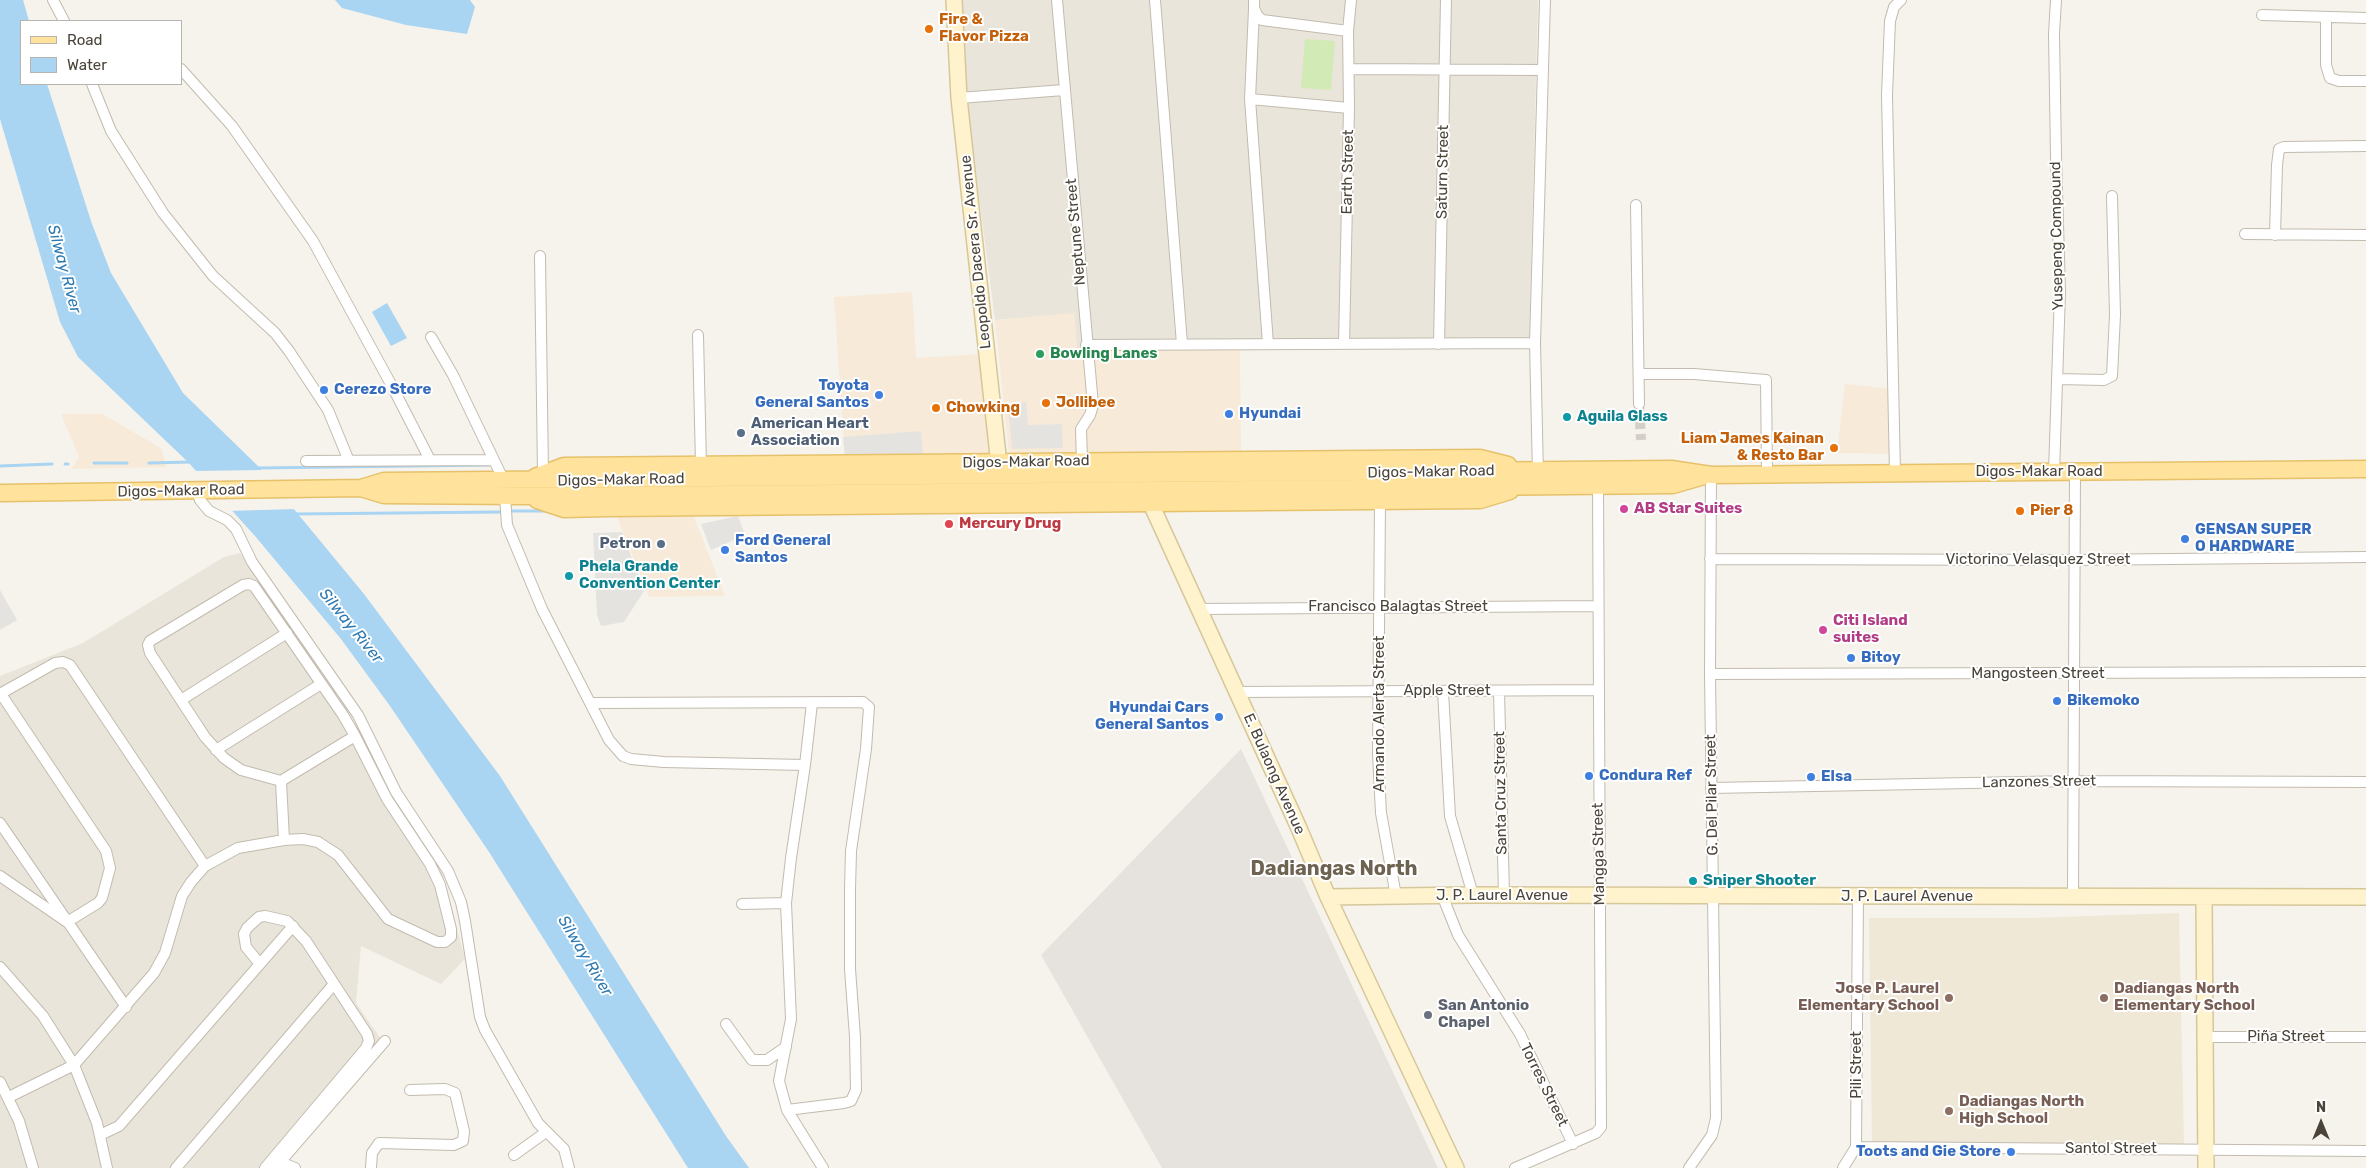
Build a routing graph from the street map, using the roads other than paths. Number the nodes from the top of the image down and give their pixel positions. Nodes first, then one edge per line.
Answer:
1 (53, 0) edge
2 (954, 0) edge
3 (1057, 0) edge
4 (1155, 0) edge
5 (1350, 0) edge
6 (1446, 0) edge
7 (1545, 0) edge
8 (1901, 0) edge
9 (2056, 0) edge
10 (1254, 4) edge
11 (2262, 15) dead end
12 (2326, 18) junction
13 (2366, 18) edge
14 (63, 20) edge
15 (1348, 31) junction
16 (1350, 69) junction
17 (182, 70) edge
18 (1445, 70) junction
19 (1543, 70) junction
20 (2366, 81) edge
21 (92, 85) edge
22 (1064, 90) junction
23 (959, 98) junction
24 (1250, 99) junction
25 (1349, 108) junction
26 (2366, 146) edge
27 (2112, 196) dead end
28 (1636, 205) dead end
29 (2245, 234) dead end
30 (2276, 234) junction
31 (2366, 235) edge
32 (540, 256) dead end
33 (698, 334) dead end
34 (431, 337) dead end
35 (1535, 343) junction
36 (1182, 344) junction
37 (1268, 344) junction
38 (1344, 344) junction
39 (1439, 344) junction
40 (1086, 345) junction
41 (1639, 374) junction
42 (2058, 379) junction
43 (1639, 404) tunnel mouth
44 (430, 460) junction
45 (494, 460) junction
46 (306, 461) dead end
47 (349, 461) junction
48 (1082, 461) junction
49 (1133, 461) junction
50 (999, 462) junction
51 (701, 465) junction
52 (2366, 469) edge
53 (2054, 472) junction
54 (2075, 472) junction
55 (1895, 473) junction
56 (543, 474) junction
57 (1767, 474) junction
58 (1711, 475) junction
59 (1533, 478) junction
60 (1598, 485) junction
61 (504, 488) junction
62 (524, 488) junction
63 (201, 491) junction
64 (0, 493) edge
65 (1380, 501) junction
66 (1150, 503) junction
67 (1004, 504) junction
68 (2366, 557) edge
69 (1710, 559) junction
70 (2074, 560) junction
71 (1597, 606) junction
72 (1380, 607) junction
73 (1199, 609) junction
74 (286, 633) junction
75 (2366, 672) edge
76 (1710, 674) junction
77 (2074, 674) junction
78 (321, 684) junction
79 (1443, 690) junction
80 (1598, 690) junction
81 (1379, 691) junction
82 (1499, 691) junction
83 (1237, 692) junction
84 (0, 694) edge
85 (181, 700) junction
86 (590, 703) junction
87 (812, 703) junction
88 (355, 736) junction
89 (216, 750) junction
90 (804, 765) junction
91 (281, 781) junction
92 (2074, 781) junction
93 (2366, 782) edge
94 (1711, 788) junction
95 (0, 823) edge
96 (284, 840) junction
97 (205, 866) junction
98 (0, 876) edge
99 (37, 878) junction
100 (20, 889) junction
101 (1442, 895) junction
102 (1473, 895) junction
103 (1504, 895) junction
104 (1396, 896) junction
105 (1600, 896) junction
106 (2073, 896) junction
107 (1328, 897) junction
108 (1713, 897) junction
109 (2366, 897) edge
110 (1858, 898) junction
111 (2204, 898) junction
112 (786, 903) junction
113 (742, 904) dead end
114 (68, 922) junction
115 (293, 926) junction
116 (260, 964) junction
117 (0, 967) edge
118 (334, 984) junction
119 (126, 1007) junction
120 (726, 1024) dead end
121 (2206, 1037) junction
122 (2366, 1037) edge
123 (385, 1041) dead end
124 (786, 1048) junction
125 (74, 1065) junction
126 (0, 1082) edge
127 (410, 1090) dead end
128 (9, 1097) junction
129 (787, 1110) junction
130 (546, 1132) junction
131 (100, 1135) junction
132 (1573, 1144) junction
133 (1856, 1147) junction
134 (2206, 1150) junction
135 (2366, 1151) edge
136 (514, 1155) dead end
137 (277, 1165) edge
138 (33, 1168) edge
139 (107, 1168) edge
140 (176, 1168) edge
141 (265, 1168) edge
142 (295, 1168) edge
143 (371, 1168) edge
144 (569, 1168) edge
145 (823, 1168) edge
146 (1456, 1168) edge
147 (1515, 1168) edge
148 (1689, 1168) edge
149 (1844, 1168) edge
150 (2206, 1168) edge

1 - 14 street
2 - 23 street, Leopoldo Dacera Sr. Avenue
3 - 22 street, Neptune Street
4 - 36 street
5 - 15 street, Earth Street
6 - 18 street, Saturn Street
7 - 19 street
8 - 55 street
9 - 42 street, Yusepeng Compound
10 - 15 street
10 - 24 street
11 - 12 street
12 - 13 street
12 - 20 street
15 - 16 street, Earth Street
16 - 18 street
16 - 25 street, Earth Street
17 - 44 street
18 - 19 street
18 - 39 street, Saturn Street
19 - 35 street
21 - 47 street
22 - 23 street
22 - 40 street, Neptune Street
23 - 50 street, Leopoldo Dacera Sr. Avenue
24 - 25 street
24 - 37 street
25 - 38 street, Earth Street
26 - 30 street
27 - 42 street
28 - 41 street
29 - 30 street
30 - 31 street
32 - 56 street
33 - 51 street
34 - 45 street
35 - 39 street
35 - 59 street
36 - 37 street
36 - 40 street
37 - 38 street
38 - 39 street
40 - 48 street, Neptune Street
41 - 43 street
41 - 57 street
42 - 53 street, Yusepeng Compound
44 - 45 street
44 - 47 street
45 - 61 street
46 - 47 street
48 - 49 main road, Digos-Makar Road
48 - 50 main road, Digos-Makar Road
49 - 59 main road, Digos-Makar Road
49 - 66 street, E. Bulaong Avenue
50 - 51 main road, Digos-Makar Road
50 - 67 street, Leopoldo Dacera Sr. Avenue
51 - 56 main road, Digos-Makar Road
52 - 54 main road, Digos-Makar Road
53 - 54 main road, Digos-Makar Road
53 - 55 main road, Digos-Makar Road
54 - 70 street
55 - 57 main road, Digos-Makar Road
56 - 62 main road, Digos-Makar Road
57 - 58 main road, Digos-Makar Road
58 - 59 main road, Digos-Makar Road
58 - 60 main road, Digos-Makar Road
58 - 69 street, G. Del Pilar Street
59 - 60 main road, Digos-Makar Road
59 - 62 main road, Digos-Makar Road
59 - 65 main road, Digos-Makar Road
60 - 71 street, Mangga Street
61 - 62 main road, Digos-Makar Road
61 - 63 main road, Digos-Makar Road
61 - 86 street
62 - 67 main road, Digos-Makar Road
63 - 64 main road, Digos-Makar Road
63 - 130 street
65 - 66 main road, Digos-Makar Road
65 - 72 street, Armando Alerta Street
66 - 67 main road, Digos-Makar Road
66 - 73 street, E. Bulaong Avenue
68 - 70 street, Victorino Velasquez Street
69 - 70 street, Victorino Velasquez Street
69 - 76 street, G. Del Pilar Street
70 - 77 street
71 - 72 street, Francisco Balagtas Street
71 - 80 street, Mangga Street
72 - 73 street, Francisco Balagtas Street
72 - 81 street, Armando Alerta Street
73 - 83 street, E. Bulaong Avenue
74 - 78 street
74 - 85 street
74 - 85 street
75 - 77 street, Mangosteen Street
76 - 77 street, Mangosteen Street
76 - 94 street, G. Del Pilar Street
77 - 92 street
78 - 88 street
78 - 89 street
79 - 81 street, Apple Street
79 - 82 street, Apple Street
79 - 102 street
80 - 82 street, Apple Street
80 - 105 street, Mangga Street
81 - 83 street, Apple Street
81 - 104 street, Armando Alerta Street
82 - 103 street, Santa Cruz Street
83 - 107 street, E. Bulaong Avenue
84 - 97 street
84 - 114 street
85 - 89 street
86 - 87 street
86 - 90 street
87 - 90 street
87 - 129 street
88 - 91 street
88 - 96 street
89 - 91 street
90 - 112 street
91 - 96 street
92 - 93 street, Lanzones Street
92 - 94 street, Lanzones Street
92 - 106 street
94 - 108 street, G. Del Pilar Street
95 - 99 street
96 - 97 street
97 - 119 street
98 - 100 street
99 - 100 street
99 - 114 street
100 - 114 street
101 - 102 street, J. P. Laurel Avenue
101 - 104 street, J. P. Laurel Avenue
101 - 132 street, Torres Street
102 - 103 street, J. P. Laurel Avenue
103 - 105 street, J. P. Laurel Avenue
104 - 107 street, J. P. Laurel Avenue
105 - 108 street, J. P. Laurel Avenue
105 - 132 street, Mangga Street
106 - 110 street, J. P. Laurel Avenue
106 - 111 street, J. P. Laurel Avenue
107 - 146 street, E. Bulaong Avenue
108 - 110 street, J. P. Laurel Avenue
108 - 148 street, G. Del Pilar Street
109 - 111 street, J. P. Laurel Avenue
110 - 133 street, Pili Street
111 - 121 street
112 - 113 street
112 - 124 street
114 - 119 street
115 - 116 street
115 - 116 street
115 - 118 street
116 - 131 street
117 - 125 street
118 - 140 street
118 - 141 street
119 - 125 street
120 - 124 street
121 - 122 street, Piña Street
121 - 134 street
123 - 137 street
124 - 129 street
125 - 128 street
125 - 131 street
126 - 128 street
127 - 143 street
128 - 138 street
129 - 145 street
130 - 136 street
130 - 144 street
131 - 139 street
132 - 147 street, Mangga Street
133 - 134 street, Santol Street
133 - 149 street, Pili Street
134 - 135 street, Santol Street
134 - 150 street
137 - 142 street

